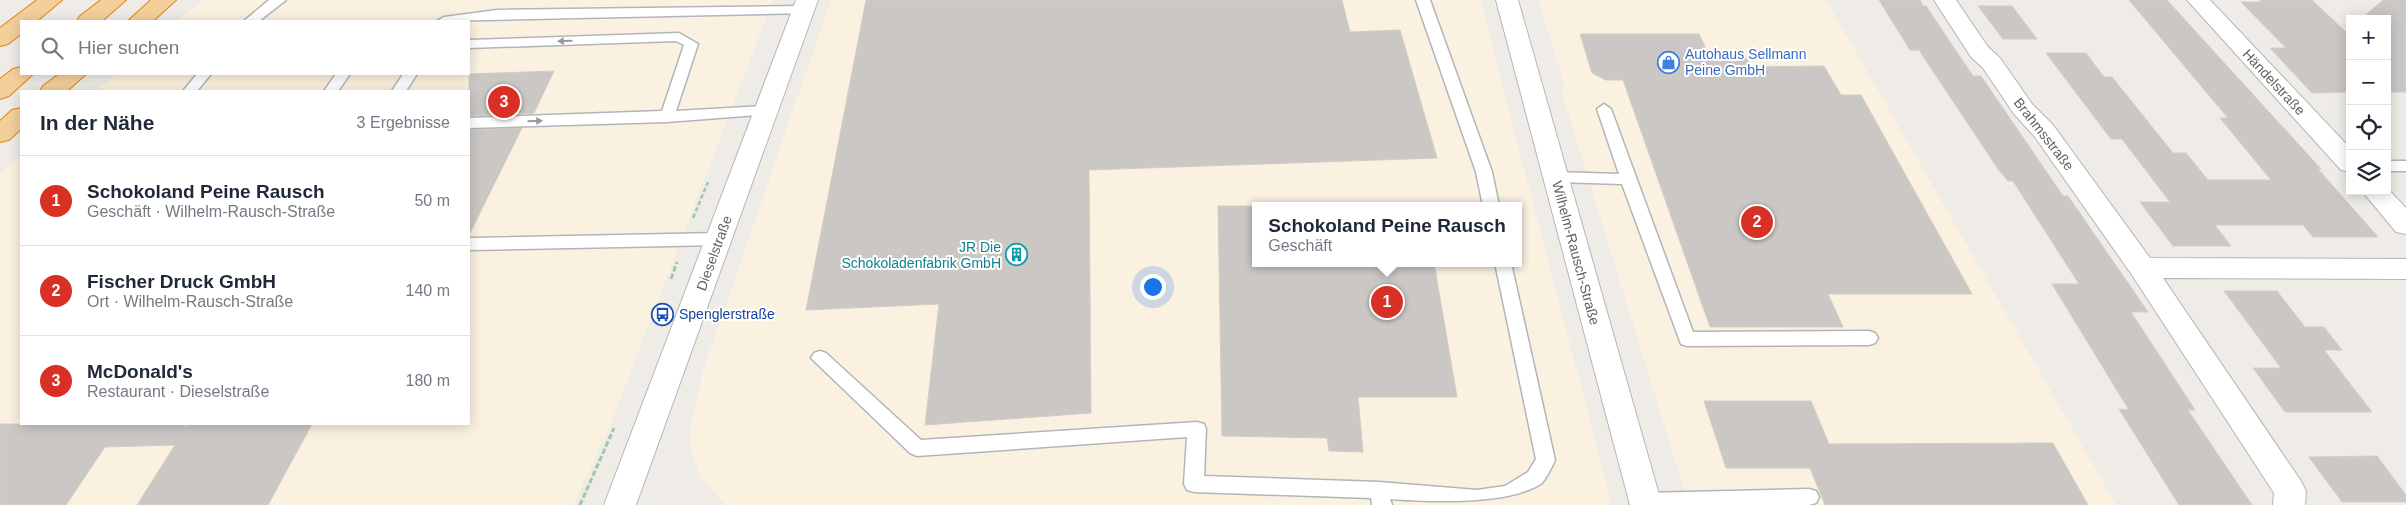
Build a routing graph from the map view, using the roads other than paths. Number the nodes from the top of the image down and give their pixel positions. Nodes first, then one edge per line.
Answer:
1 (51, 0) edge
2 (115, 0) edge
3 (165, 0) edge
4 (279, 0) edge
5 (530, 0) edge
6 (1423, 0) edge
7 (1507, 0) edge
8 (1945, 0) edge
9 (2198, 0) edge
10 (737, 5) edge
11 (805, 5) edge
12 (523, 13) junction
13 (25, 20) edge
14 (89, 20) edge
15 (140, 20) edge
16 (252, 20) edge
17 (452, 20) edge
18 (20, 24) edge
19 (0, 39) edge
20 (470, 44) edge
21 (20, 75) edge
22 (73, 75) edge
23 (203, 75) edge
24 (342, 75) edge
25 (409, 75) edge
26 (0, 90) edge
27 (53, 90) edge
28 (191, 90) edge
29 (332, 90) edge
30 (400, 90) edge
31 (1604, 109) dead end
32 (766, 111) junction
33 (667, 116) junction
34 (20, 117) edge
35 (470, 123) edge
36 (0, 134) edge
37 (2346, 160) edge
38 (2391, 166) edge
39 (2406, 166) edge
40 (1556, 178) junction
41 (1628, 178) junction
42 (2379, 195) edge
43 (1490, 202) edge
44 (2406, 225) edge
45 (719, 239) junction
46 (470, 244) edge
47 (1504, 267) edge
48 (2142, 268) junction
49 (2406, 269) edge
50 (1869, 338) dead end
51 (820, 358) dead end
52 (1809, 497) dead end
53 (1380, 498) edge
54 (1646, 503) edge
55 (620, 505) edge
56 (2289, 505) edge

1 - 13 highway
2 - 14 highway
3 - 15 highway
4 - 16 lane
5 - 12 lane
6 - 43 lane
7 - 40 street, Wilhelm-Rausch-Straße
8 - 48 street, Brahmsstraße
9 - 37 street, Händelstraße
10 - 11 lane
10 - 12 lane
11 - 32 street, Dieselstraße
12 - 17 lane
18 - 19 highway
33 -> 20 lane
21 - 26 highway
22 - 27 highway
23 - 28 lane
24 - 29 lane
25 - 30 lane
31 - 41 lane
32 - 33 lane
32 - 45 street, Dieselstraße
35 -> 33 lane
34 - 36 highway
38 - 39 lane
40 - 41 lane
40 - 54 street, Wilhelm-Rausch-Straße
41 - 50 lane
42 - 44 street
45 - 46 lane
45 - 55 street, Dieselstraße
47 - 53 lane
48 - 49 street
48 - 56 street, Brahmsstraße
51 - 53 lane
52 - 54 lane

